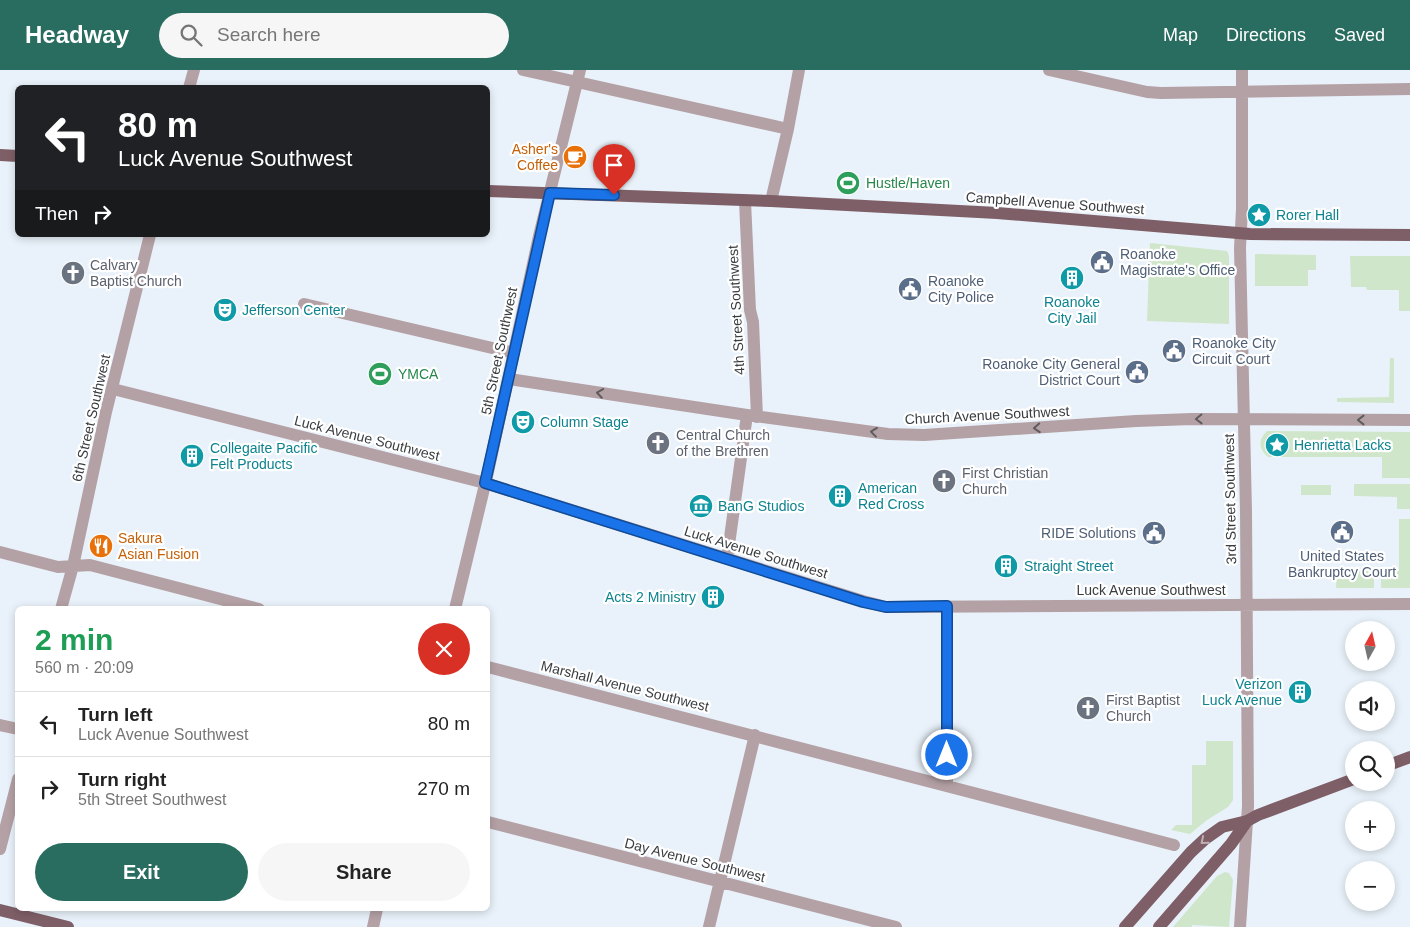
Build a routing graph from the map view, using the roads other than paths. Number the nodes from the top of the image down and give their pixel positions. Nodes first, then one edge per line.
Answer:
1 (194, 70) edge
2 (523, 70) edge
3 (800, 70) edge
4 (1049, 70) edge
5 (1242, 70) edge
6 (578, 76) edge
7 (190, 85) edge
8 (1410, 89) edge
9 (1242, 92) junction
10 (788, 128) junction
11 (0, 155) edge
12 (15, 156) edge
13 (490, 191) edge
14 (550, 193) junction
15 (746, 200) junction
16 (771, 201) junction
17 (1241, 233) junction
18 (1410, 235) edge
19 (150, 237) edge
20 (304, 304) dead end
21 (514, 353) junction
22 (509, 379) junction
23 (112, 389) junction
24 (752, 416) junction
25 (1244, 419) junction
26 (1410, 420) edge
27 (485, 483) junction
28 (0, 552) edge
29 (727, 559) junction
30 (73, 566) junction
31 (1246, 604) junction
32 (1410, 604) edge
33 (62, 606) edge
34 (247, 606) edge
35 (456, 606) edge
36 (947, 606) junction
37 (490, 668) edge
38 (0, 725) edge
39 (15, 728) edge
40 (755, 735) junction
41 (1410, 757) edge
42 (1395, 763) edge
43 (1345, 781) edge
44 (947, 786) junction
45 (15, 792) edge
46 (1247, 821) junction
47 (490, 823) edge
48 (1174, 845) dead end
49 (0, 849) edge
50 (721, 882) junction
51 (0, 910) edge
52 (377, 911) edge
53 (68, 927) edge
54 (373, 927) edge
55 (709, 927) edge
56 (896, 927) edge
57 (1125, 927) edge
58 (1159, 927) edge
59 (1240, 927) edge

1 - 7 street
2 - 6 street
3 - 10 street
4 - 9 street
5 - 9 street, 3rd Street Southwest
6 - 10 street
6 - 14 street, 5th Street Southwest
8 - 9 street
9 - 17 street, 3rd Street Southwest
10 - 16 street
11 - 12 main road
13 - 14 main road, Campbell Avenue Southwest
14 - 15 main road, Campbell Avenue Southwest
14 - 21 street, 5th Street Southwest
15 - 16 main road, Campbell Avenue Southwest
15 - 24 street, 4th Street Southwest
16 - 17 main road, Campbell Avenue Southwest
17 - 18 main road, Campbell Avenue Southwest
17 - 25 street, 3rd Street Southwest
19 - 23 street, 6th Street Southwest
20 - 21 street
21 - 22 street, 5th Street Southwest
24 -> 22 street, Church Avenue Southwest
22 - 27 street, 5th Street Southwest
23 - 27 street, Luck Avenue Southwest
23 - 30 street, 6th Street Southwest
25 -> 24 street, Church Avenue Southwest
24 - 29 street, 4th Street Southwest
26 -> 25 street, Church Avenue Southwest
25 - 31 street, 3rd Street Southwest
27 - 29 street, Luck Avenue Southwest
27 - 35 street, 5th Street Southwest
28 - 30 street
29 - 36 street, Luck Avenue Southwest
30 - 33 street, 6th Street Southwest
30 - 34 street
31 - 32 street, Luck Avenue Southwest
31 - 36 street, Luck Avenue Southwest
31 - 46 street, 3rd Street Southwest
36 - 44 street
37 - 40 street, Marshall Avenue Southwest
38 - 39 street
40 - 44 street, Marshall Avenue Southwest
40 - 50 street
41 - 42 main road
43 - 46 main road
44 - 48 street, Marshall Avenue Southwest
45 - 49 street
46 -> 57 main road
46 - 58 main road
46 - 59 street, 3rd Street Southwest
47 - 50 street, Day Avenue Southwest
50 - 55 street
50 - 56 street, Day Avenue Southwest
51 - 53 main road
52 - 54 street

